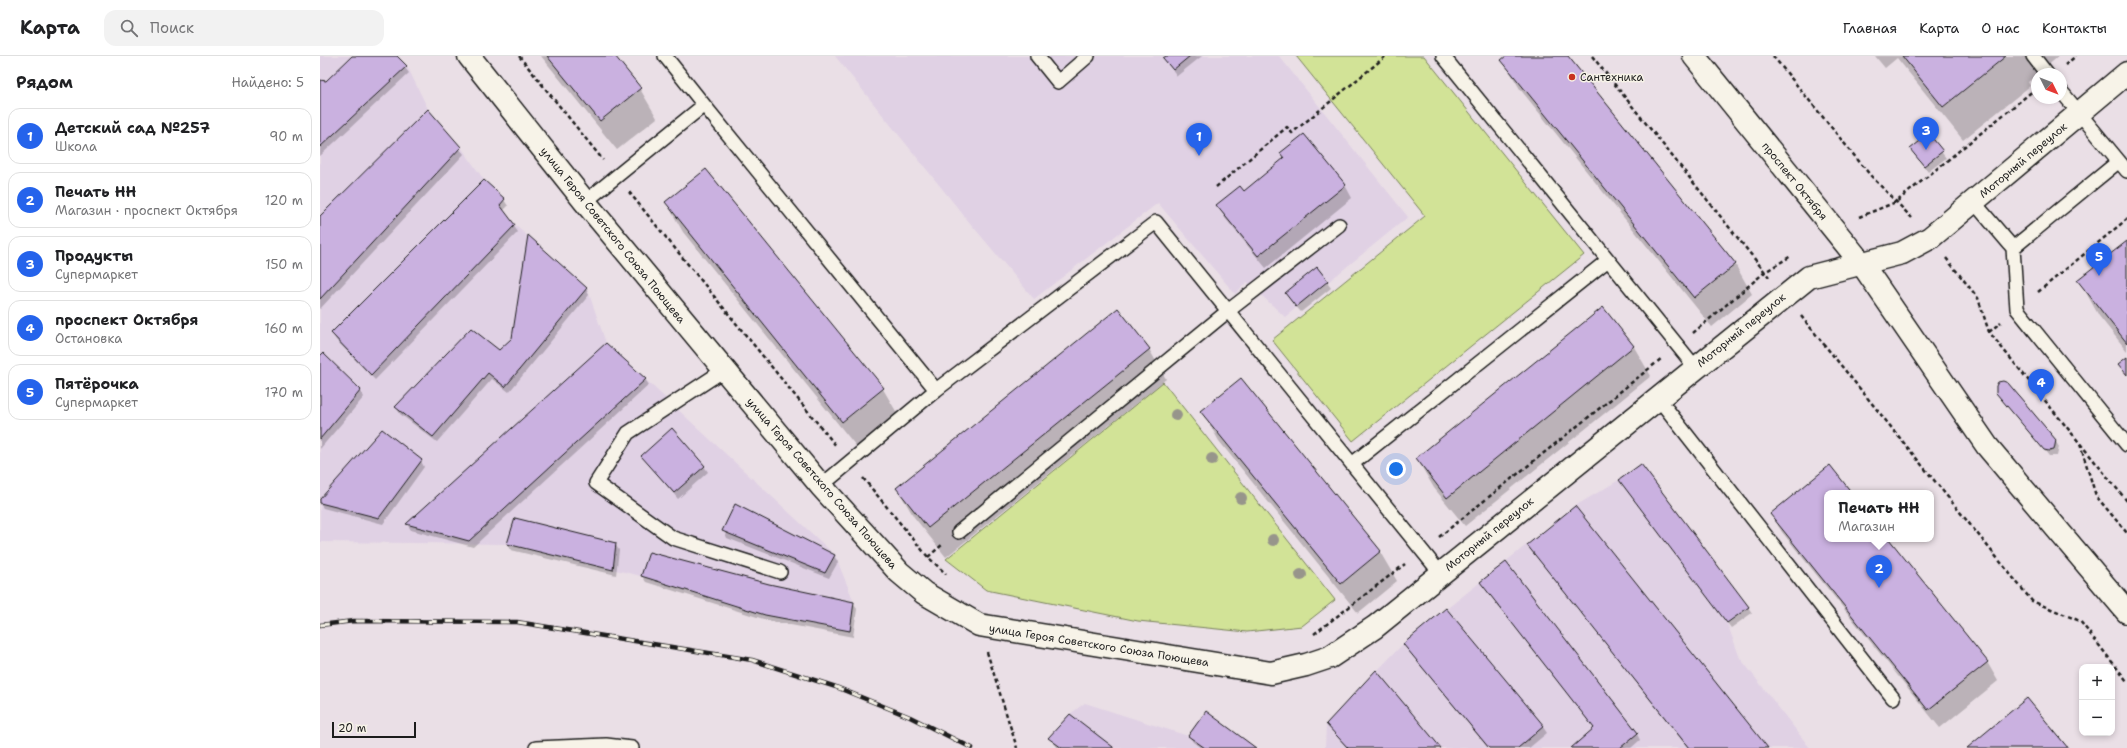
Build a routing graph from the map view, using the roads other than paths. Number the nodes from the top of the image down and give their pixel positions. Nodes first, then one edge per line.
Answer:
1 (469, 56) edge
2 (665, 56) edge
3 (1037, 56) edge
4 (1088, 56) edge
5 (1443, 56) edge
6 (1694, 56) edge
7 (2035, 57) edge
8 (2043, 68) edge
9 (2127, 73) edge
10 (2067, 99) edge
11 (704, 104) junction
12 (2079, 114) junction
13 (2119, 161) junction
14 (2127, 172) edge
15 (1973, 201) junction
16 (585, 202) junction
17 (1339, 224) dead end
18 (2013, 248) junction
19 (1608, 260) junction
20 (1862, 264) junction
21 (1228, 311) junction
22 (1695, 367) junction
23 (724, 370) junction
24 (936, 390) junction
25 (1658, 398) junction
26 (2127, 445) edge
27 (1352, 464) junction
28 (821, 486) junction
29 (959, 532) dead end
30 (780, 572) dead end
31 (1441, 574) junction
32 (2127, 612) edge
33 (1375, 627) joint
34 (1893, 698) dead end
35 (536, 748) edge
36 (632, 748) edge

1 - 16 street, улица Героя Советского Союза Поющева
2 - 11 lane
3 - 4 lane
5 - 19 lane
6 - 20 street, проспект Октября
7 - 8 lane
9 - 12 street, Моторный переулок
10 - 12 lane
11 - 16 lane
11 - 24 lane
12 - 13 lane
12 - 15 street, Моторный переулок
13 - 14 lane
13 - 18 lane
15 - 18 lane
15 - 20 street, Моторный переулок
16 - 23 street, улица Героя Советского Союза Поющева
17 - 21 lane
18 - 26 lane
19 - 22 lane
19 - 27 lane
20 - 22 street, Моторный переулок
20 - 32 street, проспект Октября
21 - 24 lane
21 - 27 lane
21 - 29 lane
22 - 25 street, Моторный переулок
23 - 28 street, улица Героя Советского Союза Поющева
23 - 30 lane
24 - 28 lane
25 - 31 street, Моторный переулок
25 - 34 lane
27 - 31 lane
28 - 33 street, улица Героя Советского Союза Поющева
31 - 33 street, Моторный переулок
35 - 36 lane

